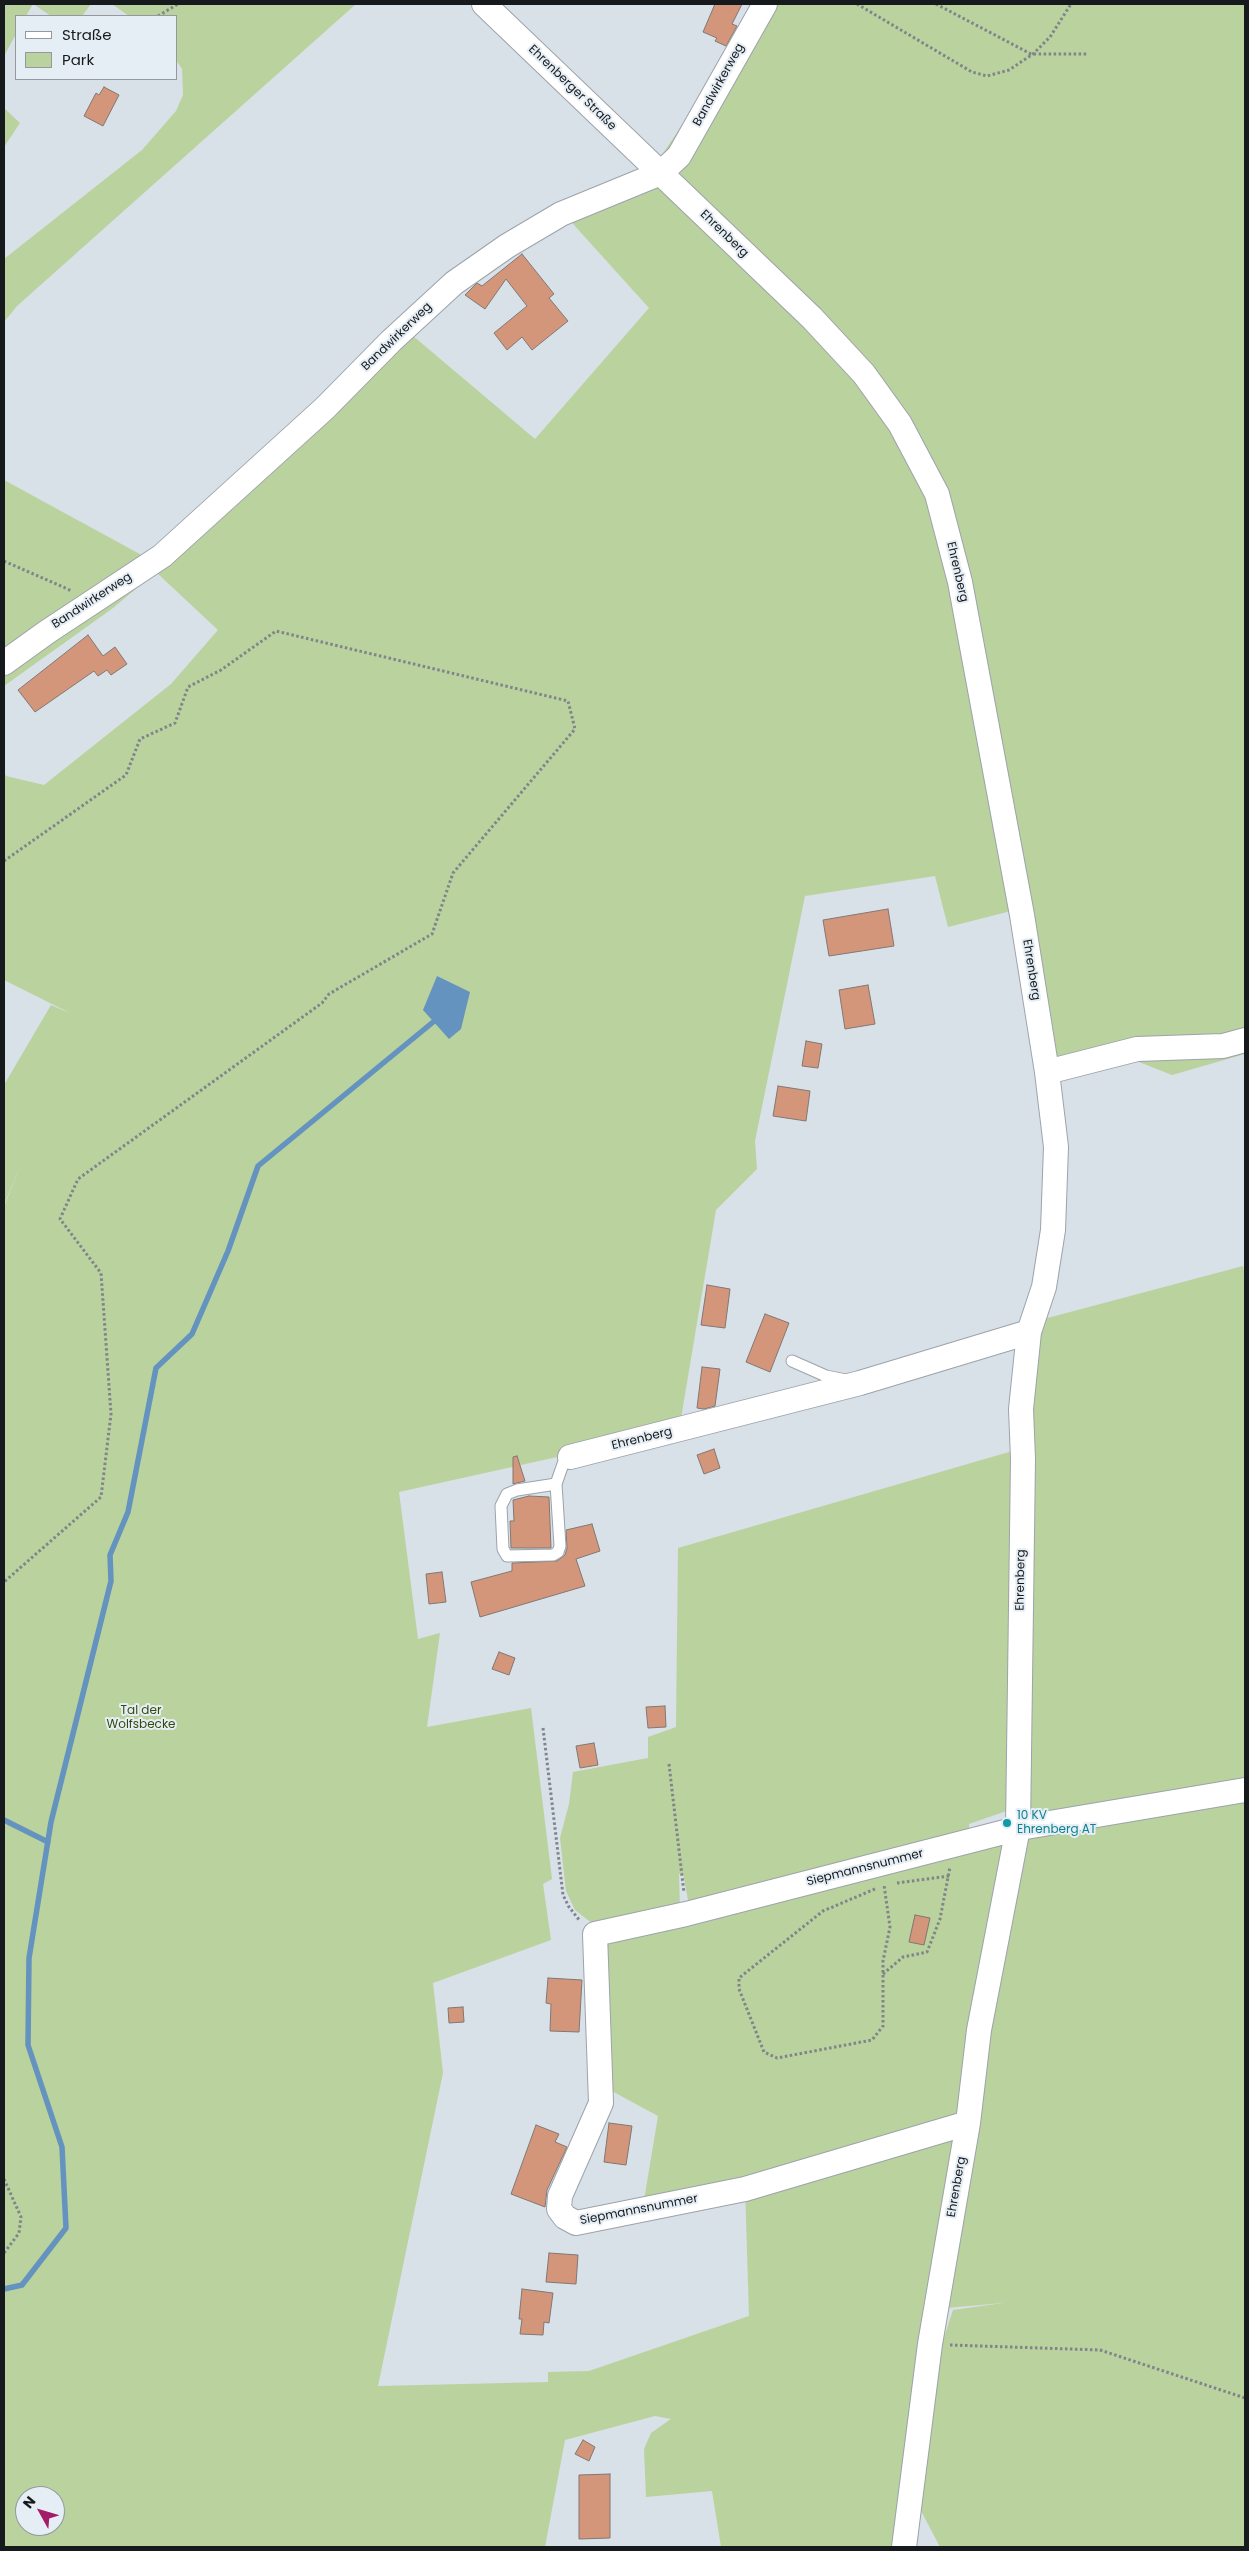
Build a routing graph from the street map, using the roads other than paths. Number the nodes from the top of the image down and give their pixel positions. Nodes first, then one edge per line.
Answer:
1 (484, 4) edge
2 (765, 4) edge
3 (661, 173) junction
4 (4, 663) edge
5 (1245, 1040) edge
6 (1047, 1072) junction
7 (1029, 1332) junction
8 (792, 1361) dead end
9 (860, 1383) junction
10 (570, 1458) joint
11 (556, 1484) junction
12 (1245, 1790) edge
13 (1018, 1828) junction
14 (968, 2123) junction
15 (904, 2547) edge

1 - 3 street, Ehrenberger Straße
2 - 3 street, Bandwirkerweg
3 - 4 street, Bandwirkerweg
3 - 6 street, Ehrenberg
5 - 6 street
6 - 7 street, Ehrenberg
7 - 9 street, Ehrenberg
7 - 13 street, Ehrenberg
8 - 9 lane, Ehrenberg
9 - 10 street, Ehrenberg
10 - 11 lane, Ehrenberg
11 - 11 lane, Ehrenberg
12 - 13 street
13 - 14 street, Ehrenberg
13 - 14 street, Siepmannsnummer
14 - 15 street, Ehrenberg

